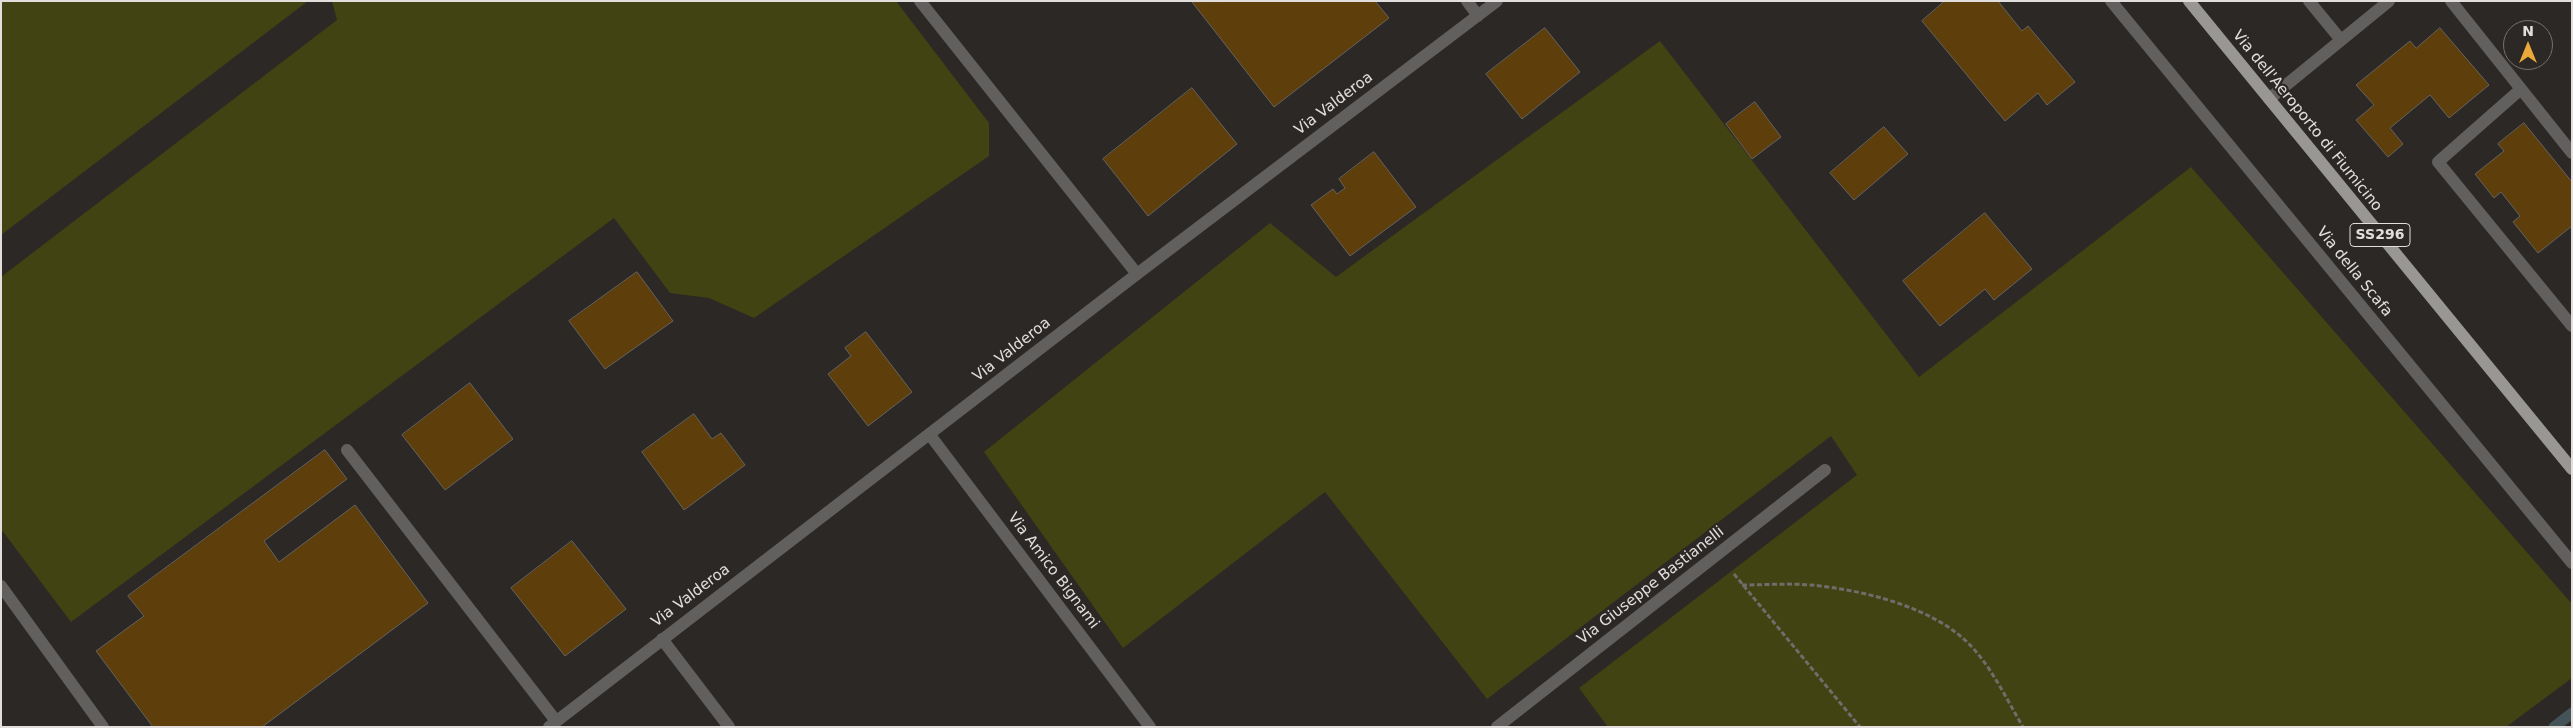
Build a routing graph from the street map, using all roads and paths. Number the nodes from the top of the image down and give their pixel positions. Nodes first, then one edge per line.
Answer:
1 (920, 1) edge
2 (1467, 1) edge
3 (1497, 1) edge
4 (2111, 1) edge
5 (2189, 1) edge
6 (2309, 1) edge
7 (2389, 1) edge
8 (2451, 1) edge
9 (1478, 16) junction
10 (2341, 40) junction
11 (2521, 89) junction
12 (2269, 99) junction
13 (2572, 153) edge
14 (1137, 274) junction
15 (2572, 326) edge
16 (930, 435) junction
17 (347, 450) dead end
18 (2572, 469) edge
19 (1825, 470) dead end
20 (1717, 554) junction
21 (2572, 563) edge
22 (1742, 585) junction
23 (1, 586) edge
24 (662, 639) junction
25 (552, 724) edge
26 (1859, 726) edge
27 (103, 727) edge
28 (729, 727) edge
29 (1150, 727) edge
30 (1497, 727) edge
31 (2023, 727) edge

1 - 14 street
2 - 9 street
3 - 9 street, Via Valderoa
4 - 21 street, Via della Scafa
5 - 12 main road, Via dell'Aeroporto di Fiumicino / SS296
6 - 10 street
7 - 10 street
8 - 11 street
9 - 14 street, Via Valderoa
10 - 12 street
11 - 13 street
11 - 15 street
12 - 18 main road, Via dell'Aeroporto di Fiumicino / SS296
14 - 16 street, Via Valderoa
16 - 24 street, Via Valderoa
16 - 29 street, Via Amico Bignami
17 - 25 street
19 - 20 street, Via Giuseppe Bastianelli
20 - 22 path
20 - 30 street, Via Giuseppe Bastianelli
22 - 26 path
22 - 31 path
23 - 27 street
24 - 25 street, Via Valderoa
24 - 28 street

